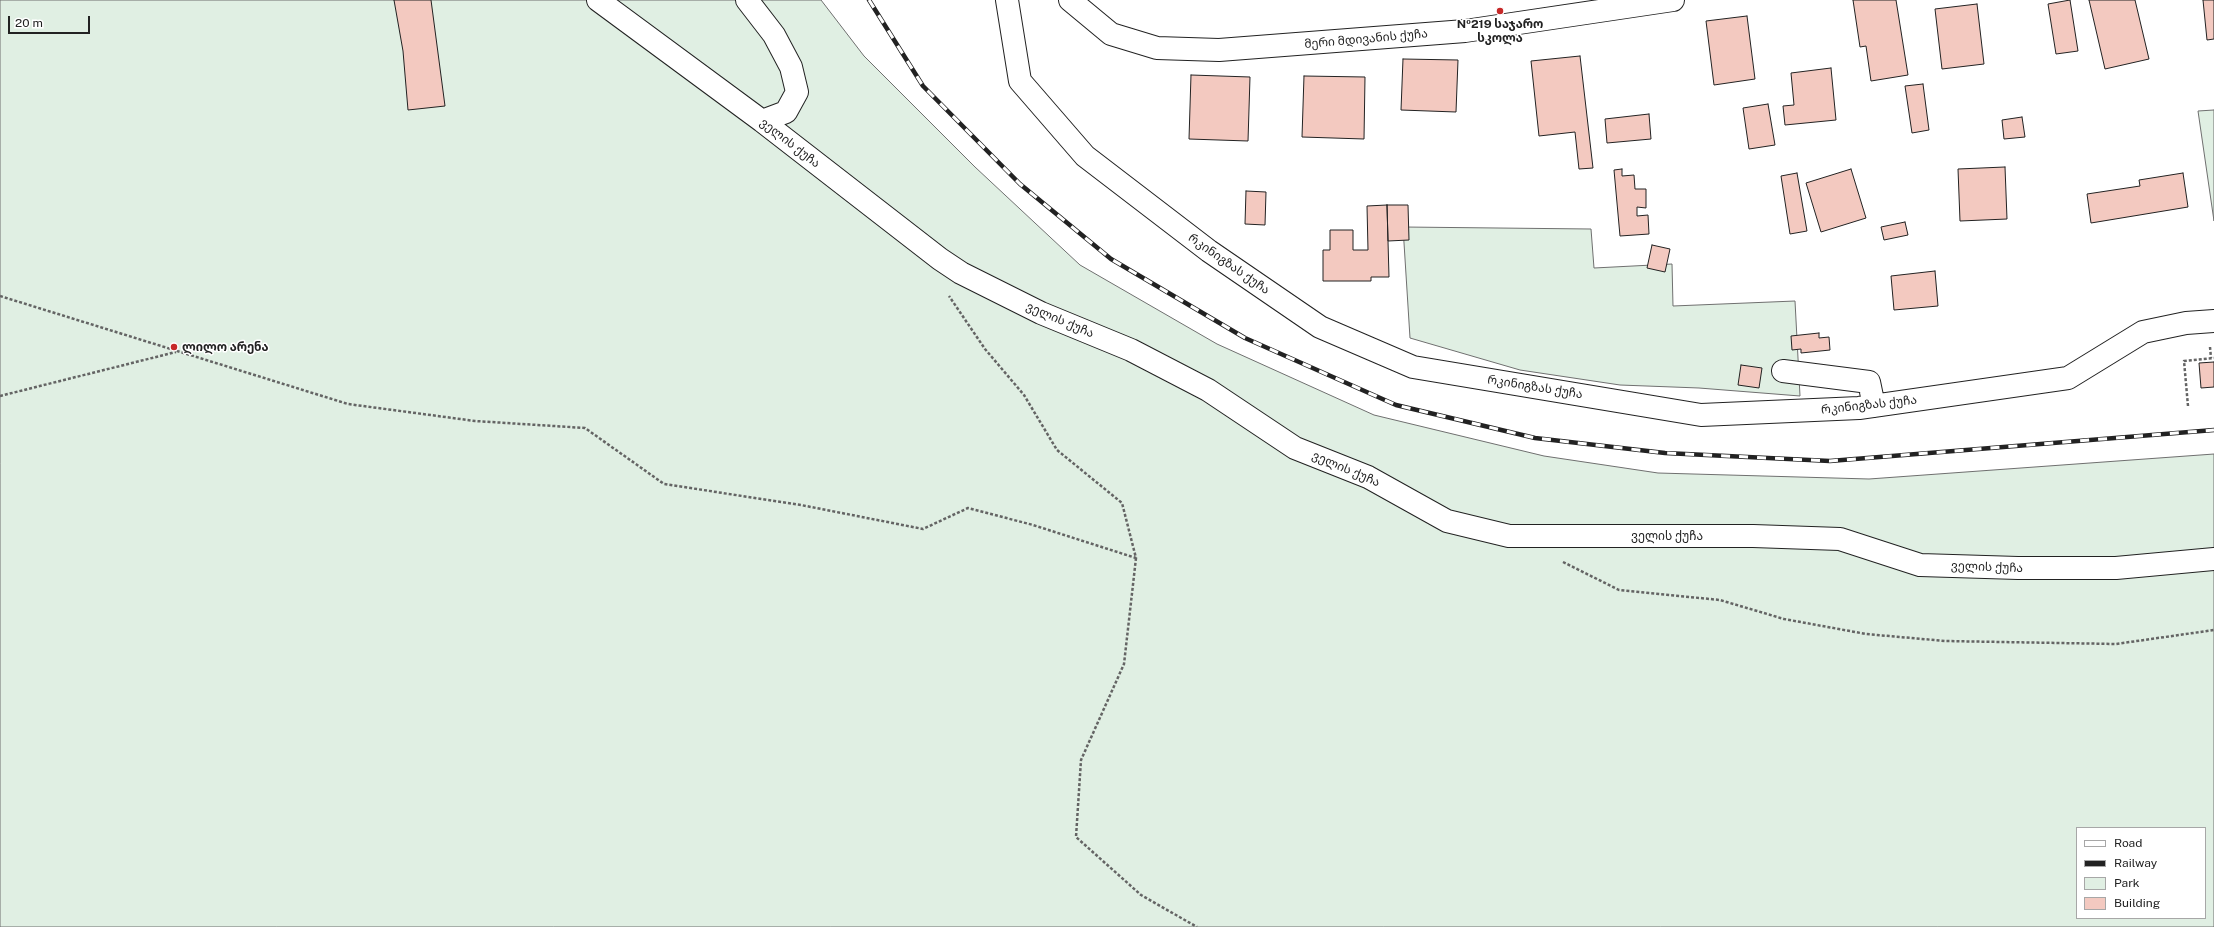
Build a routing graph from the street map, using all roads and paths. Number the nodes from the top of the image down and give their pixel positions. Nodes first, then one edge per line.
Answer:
1 (598, 0) edge
2 (747, 0) edge
3 (1007, 0) edge
4 (1070, 0) edge
5 (1673, 0) edge
6 (762, 121) junction
7 (940, 259) junction
8 (0, 296) edge
9 (2214, 321) edge
10 (177, 351) junction
11 (2214, 358) edge
12 (1783, 371) dead end
13 (0, 396) edge
14 (1874, 406) junction
15 (2188, 406) dead end
16 (1136, 558) junction
17 (1557, 559) dead end
18 (2214, 559) edge
19 (2214, 630) edge
20 (1197, 927) edge

1 - 6 street, ველის ქუჩა
2 - 6 street
3 - 14 street, რკინიგზას ქუჩა
4 - 5 street, მერი მდივანის ქუჩა
6 - 7 street, ველის ქუჩა
7 - 16 path
7 - 18 street, ველის ქუჩა
8 - 10 path
9 - 14 street, რკინიგზას ქუჩა
10 - 13 path
10 - 16 path
11 - 15 path
12 - 14 street
16 - 20 path
17 - 19 path

